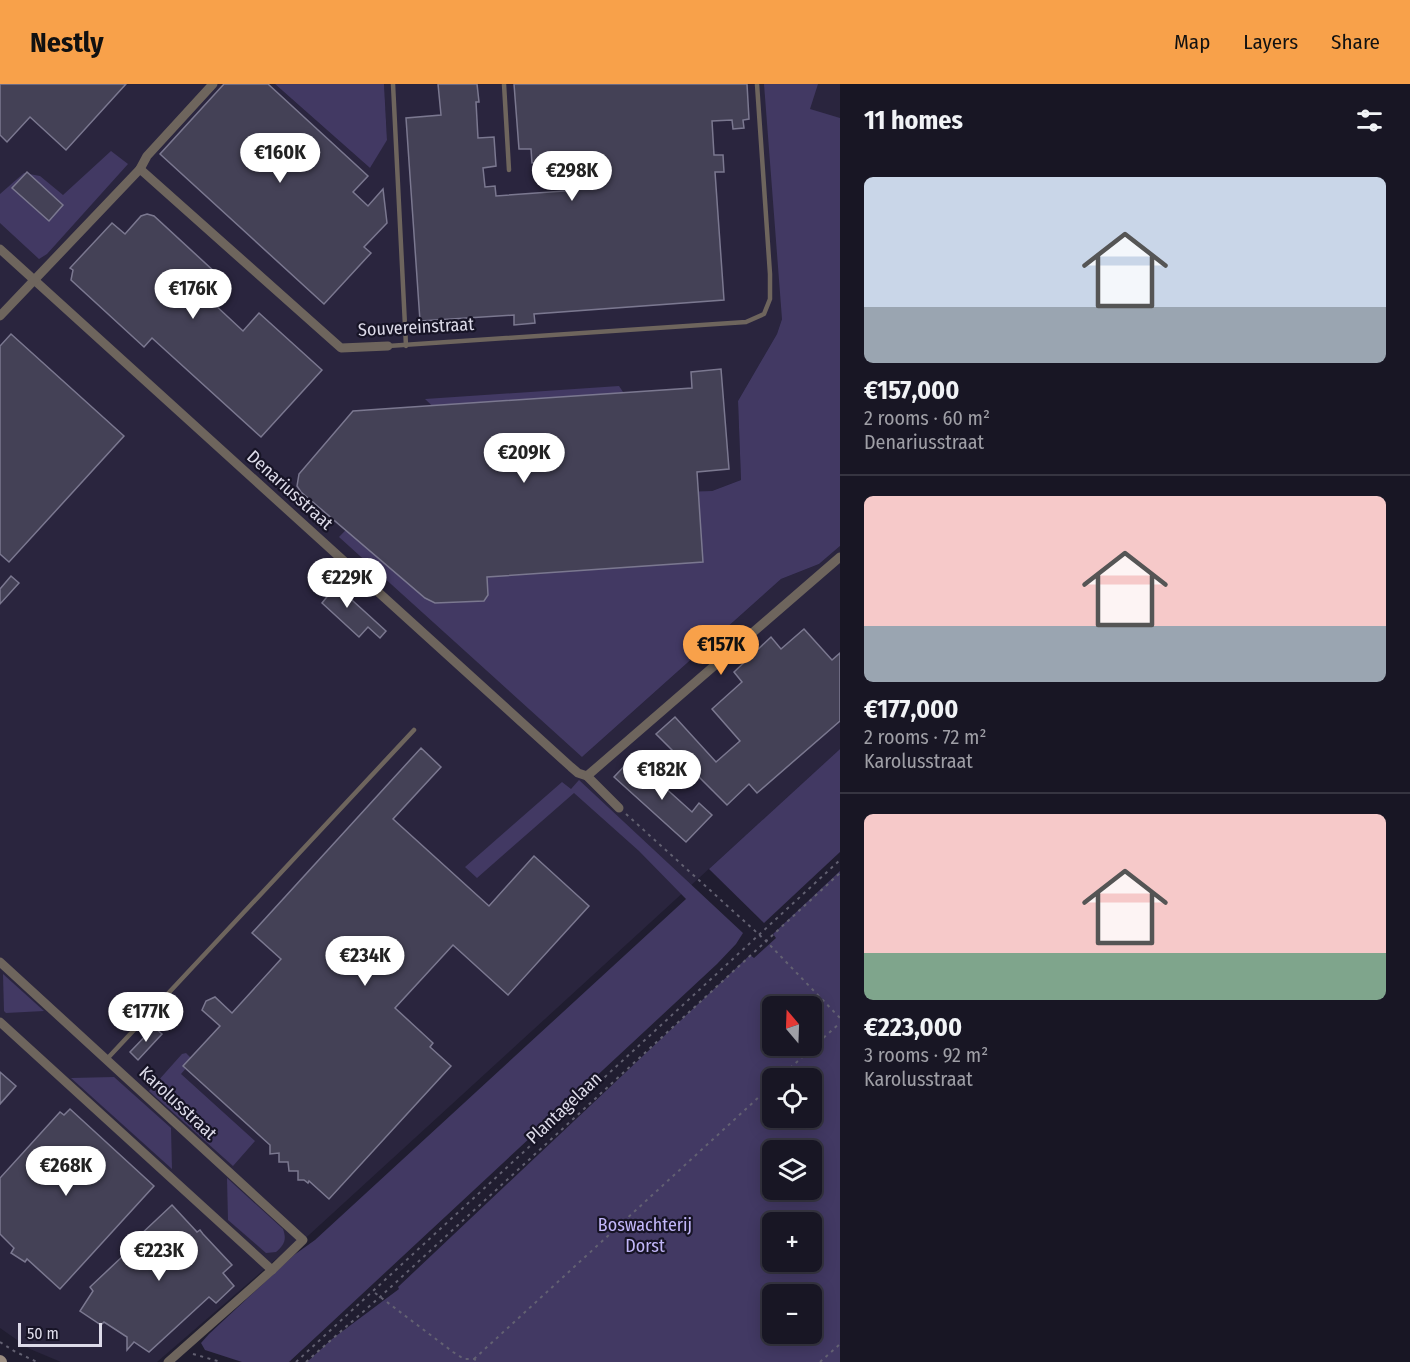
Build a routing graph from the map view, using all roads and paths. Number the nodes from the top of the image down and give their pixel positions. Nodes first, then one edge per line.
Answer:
1 (213, 84) edge
2 (393, 84) edge
3 (504, 84) edge
4 (757, 84) edge
5 (140, 169) junction
6 (509, 170) dead end
7 (0, 249) edge
8 (34, 279) junction
9 (0, 316) edge
10 (406, 345) junction
11 (388, 346) joint
12 (840, 557) edge
13 (414, 730) dead end
14 (587, 776) junction
15 (619, 808) joint
16 (840, 860) edge
17 (840, 873) edge
18 (758, 934) junction
19 (765, 940) junction
20 (0, 962) edge
21 (840, 1018) edge
22 (0, 1022) edge
23 (840, 1023) edge
24 (106, 1060) junction
25 (790, 1068) edge
26 (762, 1094) edge
27 (272, 1270) junction
28 (374, 1292) junction
29 (380, 1297) junction
30 (0, 1342) edge
31 (840, 1344) edge
32 (182, 1350) junction
33 (474, 1359) junction
34 (37, 1362) edge
35 (168, 1362) edge
36 (221, 1362) edge
37 (296, 1362) edge
38 (306, 1362) edge
39 (478, 1362) edge
40 (820, 1362) edge

1 - 5 street
2 - 10 lane
3 - 6 lane
4 - 10 lane, Souvereinstraat
5 - 8 street
5 - 11 street, Souvereinstraat
7 - 8 street, Denariusstraat
8 - 9 street
8 - 14 street, Denariusstraat
10 - 11 lane, Souvereinstraat
12 - 14 street
13 - 24 lane
14 - 15 street, Denariusstraat
15 - 18 path
16 - 18 path
17 - 19 path, Plantagelaan
18 - 19 path
18 - 28 path
19 - 21 path
19 - 29 path, Plantagelaan
20 - 24 street, Karolusstraat
22 - 27 street
23 - 25 path
24 - 27 street, Karolusstraat
26 - 33 path
27 - 32 street, Karolusstraat
28 - 29 path
28 - 37 path
29 - 33 path
29 - 38 path, Plantagelaan
30 - 34 path
31 - 40 path
32 - 35 street, Karolusstraat
32 - 36 path
33 - 39 path

